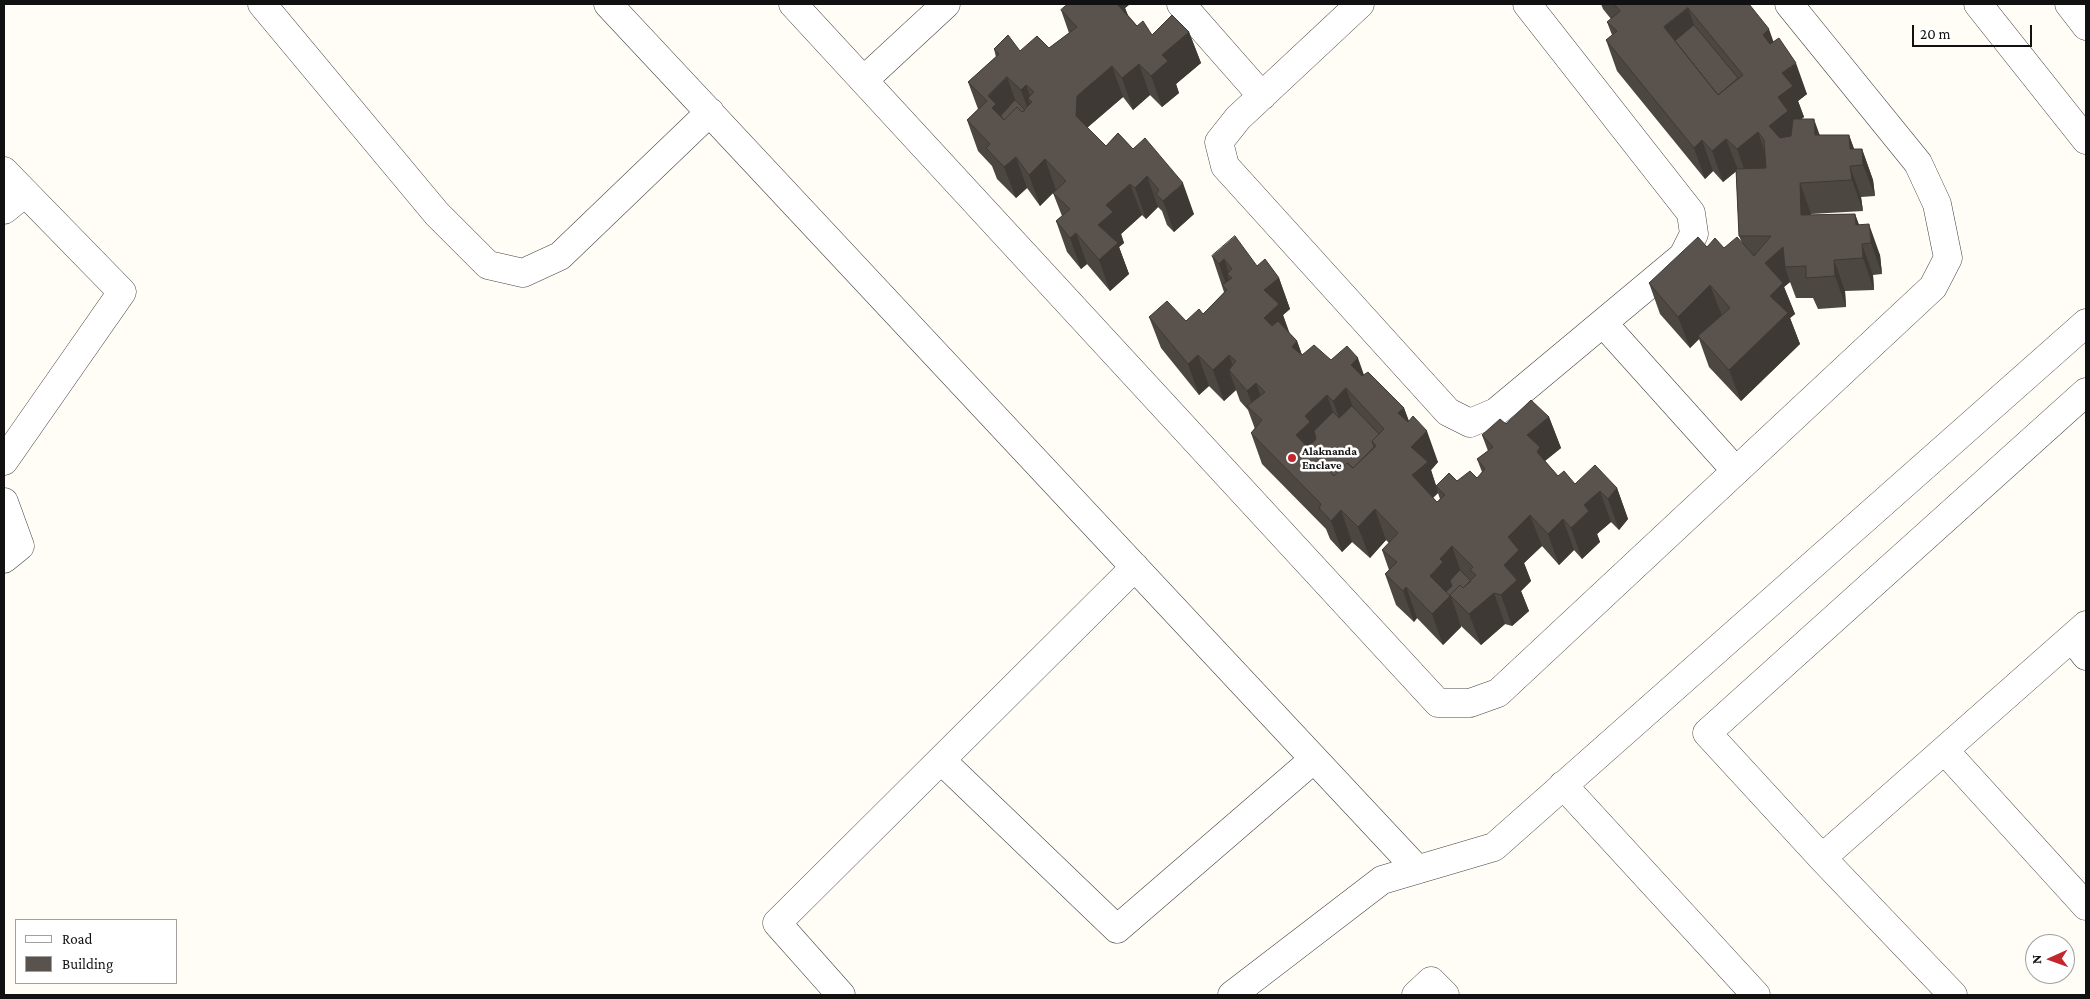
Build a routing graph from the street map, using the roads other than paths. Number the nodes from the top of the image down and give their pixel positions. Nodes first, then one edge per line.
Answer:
1 (262, 4) edge
2 (608, 4) edge
3 (793, 4) edge
4 (946, 4) edge
5 (1181, 4) edge
6 (1360, 4) edge
7 (1528, 4) edge
8 (1789, 4) edge
9 (1978, 4) edge
10 (2069, 4) edge
11 (2086, 26) edge
12 (864, 80) junction
13 (1262, 96) junction
14 (710, 112) junction
15 (2086, 140) edge
16 (4, 171) edge
17 (25, 193) junction
18 (4, 210) edge
19 (1603, 323) junction
20 (2086, 323) edge
21 (2086, 392) edge
22 (4, 461) edge
23 (1736, 471) junction
24 (4, 502) edge
25 (4, 559) edge
26 (1135, 567) junction
27 (2081, 640) edge
28 (1945, 751) junction
29 (1314, 759) junction
30 (940, 760) junction
31 (1563, 785) junction
32 (1822, 858) junction
33 (1417, 870) junction
34 (2086, 906) edge
35 (841, 995) edge
36 (1232, 995) edge
37 (1416, 995) edge
38 (1445, 995) edge
39 (1756, 995) edge
40 (1953, 995) edge

1 - 14 street
2 - 14 street
3 - 12 street
4 - 12 street
5 - 13 street
6 - 13 street
7 - 19 street
8 - 23 street
9 - 15 street
10 - 11 street
12 - 23 street
13 - 19 street
14 - 26 street
16 - 17 street
17 - 18 street
17 - 22 street
19 - 23 street
20 - 31 street
21 - 32 street
24 - 25 street
26 - 29 street
26 - 30 street
27 - 28 street
28 - 32 street
28 - 34 street
29 - 30 street
29 - 33 street
30 - 35 street
31 - 33 street
31 - 39 street
32 - 40 street
33 - 36 street
37 - 38 street

